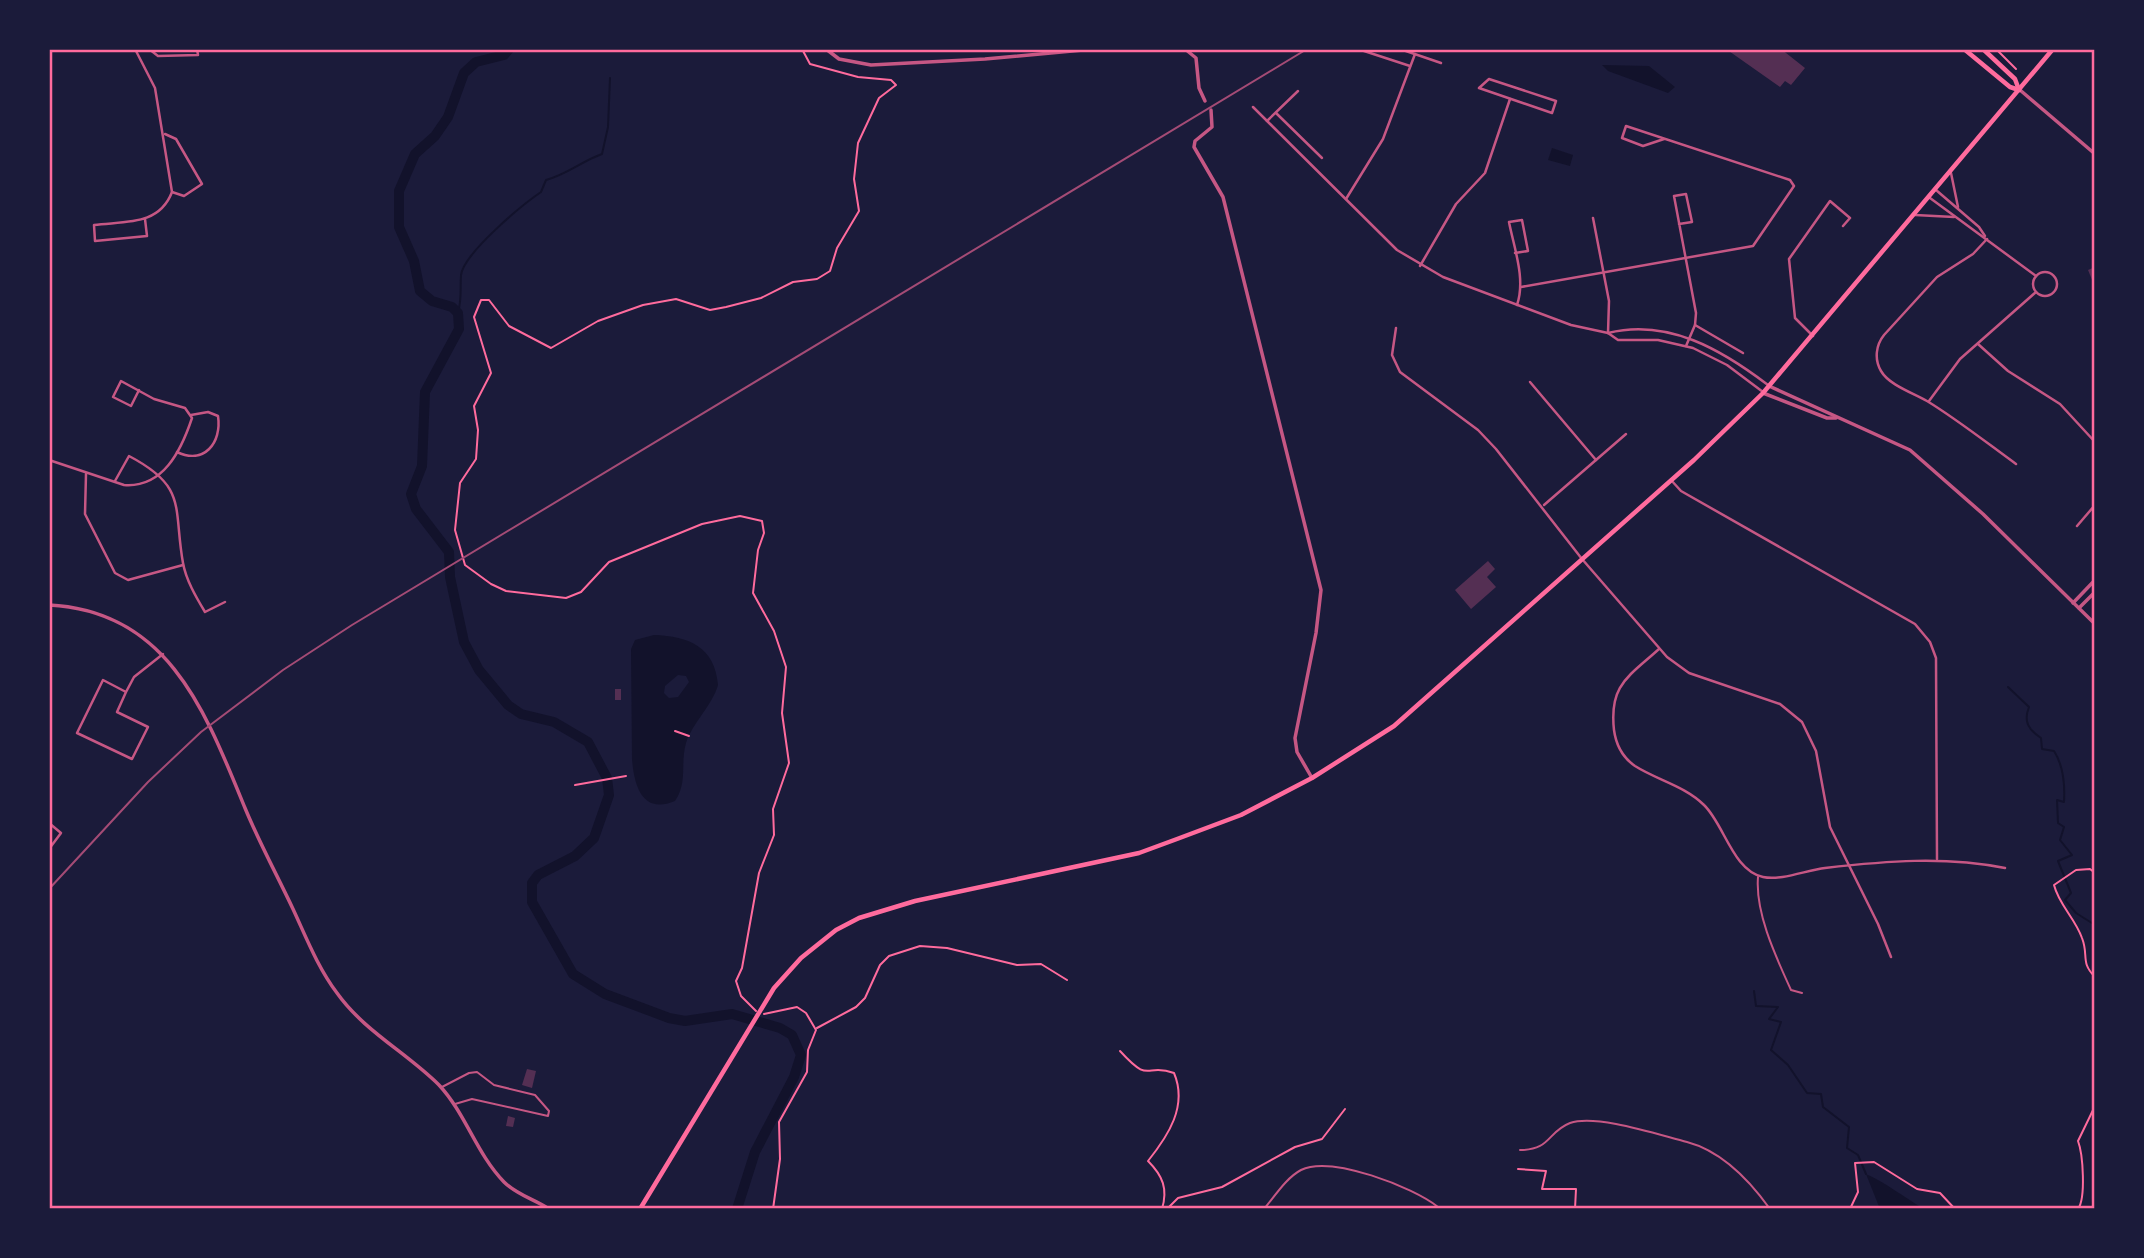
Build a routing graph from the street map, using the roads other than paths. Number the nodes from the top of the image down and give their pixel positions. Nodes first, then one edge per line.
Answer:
1 (135, 49) edge
2 (148, 49) edge
3 (197, 49) edge
4 (826, 49) edge
5 (1094, 49) edge
6 (1185, 49) edge
7 (1359, 49) edge
8 (1400, 49) edge
9 (1964, 49) edge
10 (1983, 49) edge
11 (2053, 49) edge
12 (1415, 54) junction
13 (1441, 63) dead end
14 (1410, 66) junction
15 (2020, 90) junction
16 (1298, 91) dead end
17 (1510, 99) junction
18 (1205, 101) dead end
19 (1253, 107) dead end
20 (1211, 110) dead end
21 (1276, 113) junction
22 (1267, 121) junction
23 (164, 134) junction
24 (1664, 139) junction
25 (2095, 154) edge
26 (1322, 158) dead end
27 (1951, 173) junction
28 (1936, 190) junction
29 (172, 192) junction
30 (1930, 198) junction
31 (1345, 200) junction
32 (1959, 210) junction
33 (1915, 215) junction
34 (1955, 217) junction
35 (1593, 218) dead end
36 (145, 219) junction
37 (1679, 224) junction
38 (1843, 226) dead end
39 (1987, 239) junction
40 (1515, 253) junction
41 (1685, 260) junction
42 (1420, 266) junction
43 (1605, 273) junction
44 (2036, 276) junction
45 (1521, 287) junction
46 (2036, 292) junction
47 (1517, 305) junction
48 (1695, 325) junction
49 (1396, 328) dead end
50 (1608, 333) junction
51 (1813, 336) junction
52 (1689, 337) junction
53 (1978, 344) junction
54 (1686, 346) junction
55 (1743, 353) dead end
56 (1530, 382) dead end
57 (1769, 386) junction
58 (139, 390) junction
59 (1763, 393) junction
60 (1928, 402) junction
61 (191, 415) junction
62 (1836, 418) junction
63 (1626, 434) dead end
64 (2095, 442) edge
65 (177, 452) junction
66 (49, 460) edge
67 (1596, 460) junction
68 (2016, 464) dead end
69 (86, 474) junction
70 (160, 475) junction
71 (1671, 480) junction
72 (115, 482) junction
73 (2095, 505) edge
74 (1543, 506) junction
75 (2077, 526) dead end
76 (1582, 559) junction
77 (183, 565) junction
78 (2095, 580) edge
79 (2095, 592) edge
80 (225, 602) dead end
81 (2073, 603) junction
82 (49, 605) edge
83 (2078, 608) junction
84 (2095, 624) edge
85 (1659, 649) junction
86 (163, 654) junction
87 (126, 692) junction
88 (1312, 778) junction
89 (49, 823) edge
90 (49, 849) edge
91 (1937, 859) junction
92 (1848, 865) junction
93 (2005, 868) dead end
94 (1758, 876) junction
95 (1891, 957) dead end
96 (1802, 993) dead end
97 (441, 1088) junction
98 (454, 1104) junction
99 (1520, 1150) dead end
100 (549, 1209) edge
101 (640, 1209) edge
102 (1264, 1209) edge
103 (1436, 1209) edge
104 (1770, 1209) edge

1 - 2 street
1 - 23 street
2 - 3 street
4 - 5 street
6 - 18 street
7 - 14 street
8 - 12 street
9 - 15 main road
10 - 15 main road
11 - 15 main road
12 - 13 street
12 - 14 street
14 - 31 street
15 - 25 street
15 - 27 main road
16 - 21 street
17 - 17 street
17 - 42 street
19 - 22 street
20 - 88 street
21 - 22 street
21 - 26 street
22 - 31 street
23 - 29 street
23 - 29 street
24 - 24 street
24 - 41 street
27 - 28 main road
27 - 32 street
28 - 30 main road
28 - 32 street
29 - 36 street
30 - 33 main road
30 - 34 street
31 - 42 street
32 - 39 street
33 - 34 street
33 - 51 main road
34 - 39 street
35 - 43 street
36 - 36 street
37 - 37 street
37 - 41 street
38 - 51 street
39 - 44 street
39 - 60 street
40 - 40 street
40 - 45 street
41 - 43 street
41 - 48 street
42 - 47 street
43 - 45 street
43 - 50 street
44 - 46 street
44 - 46 street
45 - 47 street
46 - 53 street
47 - 50 street
48 - 52 street
48 - 55 street
49 - 74 street
50 - 52 street
50 - 54 street
51 - 57 main road
52 - 54 street
52 - 57 street
53 - 60 street
53 - 64 street
54 - 59 street
56 - 67 street
57 - 59 main road
57 - 62 street
58 - 58 street
58 - 61 street
59 - 62 street
59 - 71 main road
60 - 68 street
61 - 65 street
61 - 65 street
62 - 81 street
63 - 67 street
65 - 70 street
66 - 69 street
67 - 74 street
69 - 72 street
69 - 77 street
70 - 72 street
70 - 72 street
70 - 77 street
71 - 76 main road
71 - 91 street
73 - 75 street
74 - 76 street
76 - 85 street
76 - 88 main road
77 - 80 street
78 - 81 street
79 - 83 street
81 - 83 street
82 - 86 street
83 - 84 street
85 - 92 street
85 - 94 street
86 - 87 street
86 - 97 street
87 - 87 street
88 - 101 main road
89 - 90 street
91 - 92 street
91 - 93 street
92 - 94 street
92 - 95 street
94 - 96 lane
97 - 98 street
97 - 98 lane
98 - 100 street
99 - 104 lane
102 - 103 lane

